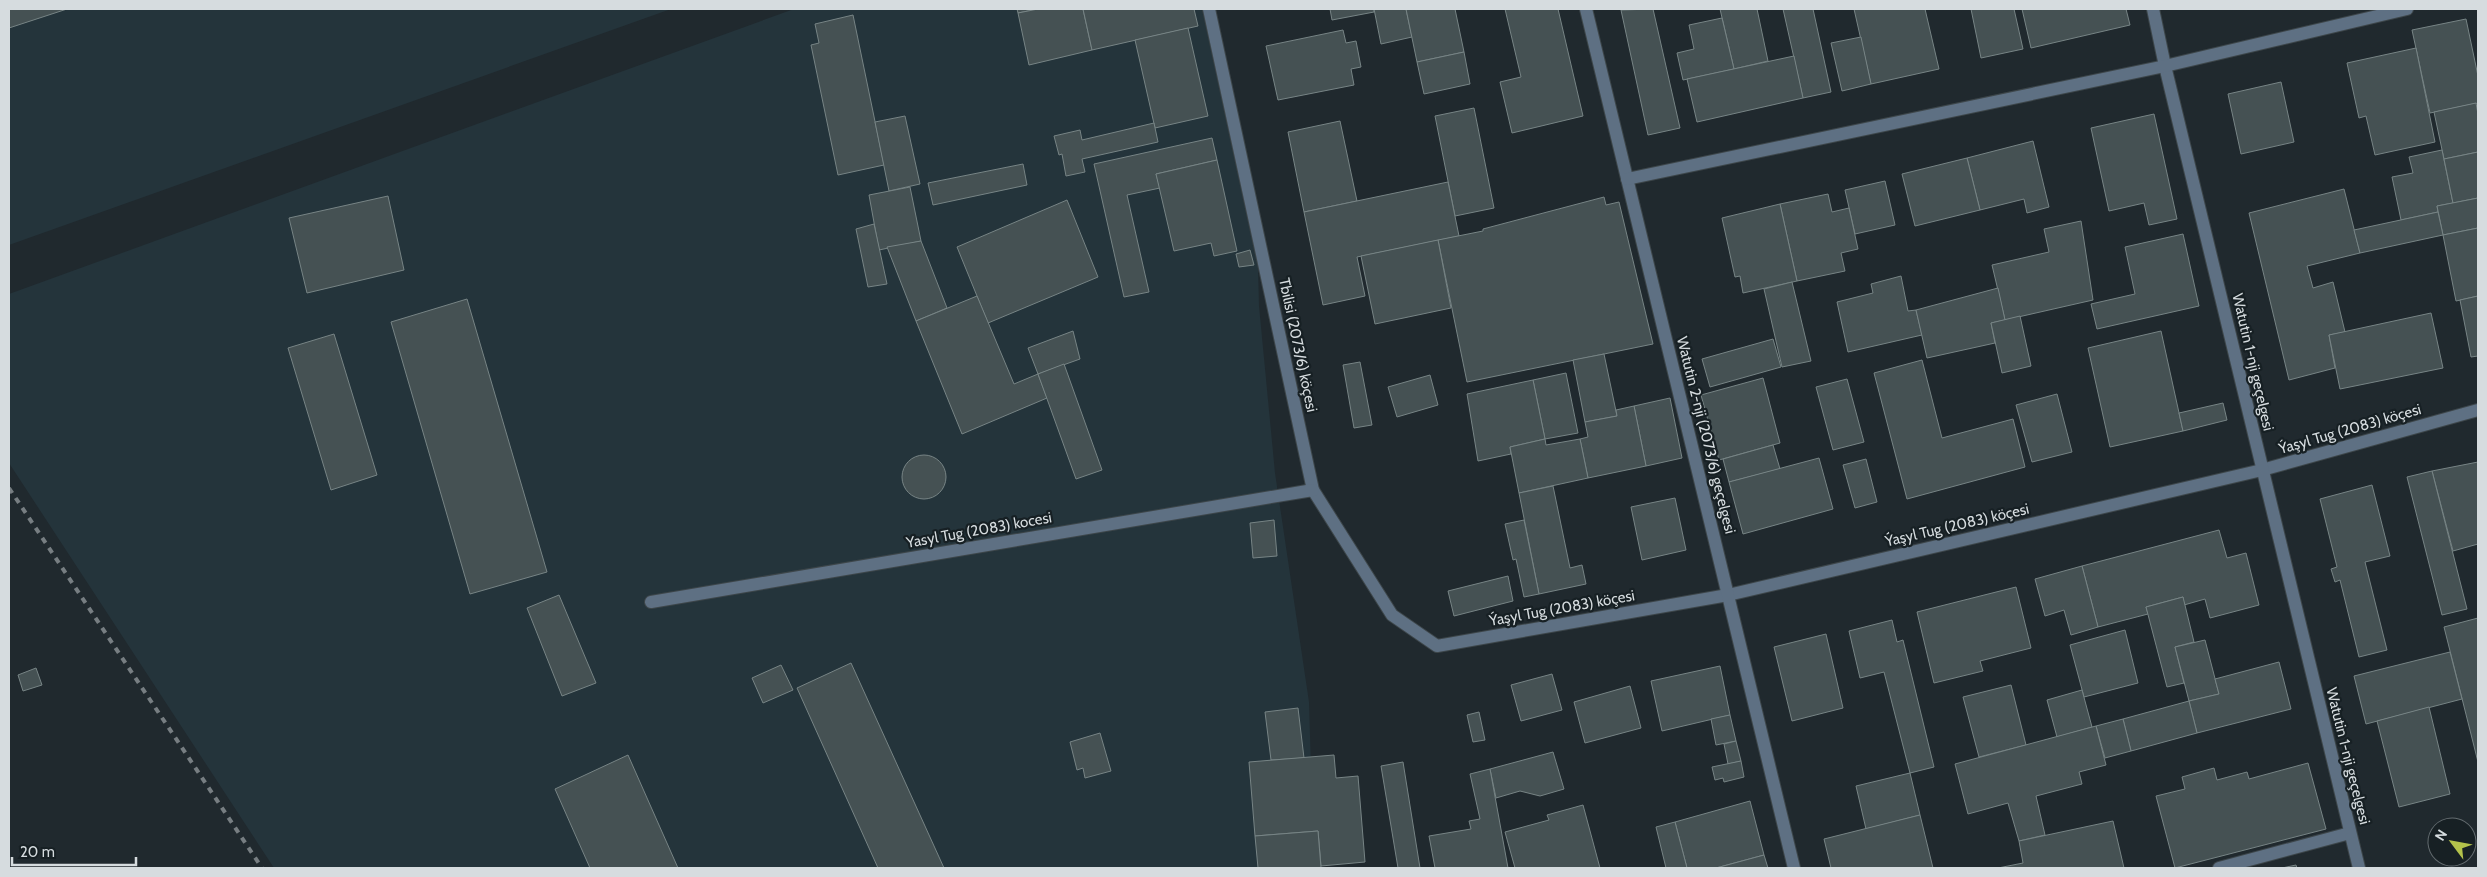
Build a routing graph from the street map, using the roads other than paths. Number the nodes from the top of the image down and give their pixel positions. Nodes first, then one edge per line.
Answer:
1 (1209, 9) edge
2 (1586, 9) edge
3 (2153, 9) edge
4 (2407, 9) edge
5 (2165, 66) junction
6 (1627, 179) junction
7 (2478, 410) edge
8 (2262, 470) junction
9 (1313, 490) junction
10 (1728, 595) junction
11 (651, 602) dead end
12 (1437, 646) joint
13 (2350, 833) junction
14 (1794, 868) edge
15 (2219, 868) edge
16 (2359, 868) edge

1 - 9 street, Tbilisi (2073/6) köçesi
2 - 6 street, Watutin 2-nji (2073/6) geçelgesi
3 - 5 street, Watutin 1-nji geçelgesi
4 - 5 street
5 - 6 street
5 - 8 street, Watutin 1-nji geçelgesi
6 - 10 street, Watutin 2-nji (2073/6) geçelgesi
7 - 8 street, Ýaşyl Tug (2083) köçesi
8 - 10 street, Ýaşyl Tug (2083) köçesi
8 - 13 street, Watutin 1-nji geçelgesi
9 - 11 street, Yasyl Tug (2083) kocesi
9 - 12 street, Tbilisi (2073/6) köçesi
10 - 12 street, Ýaşyl Tug (2083) köçesi
10 - 14 street, Watutin 2-nji (2073/6) geçelgesi
13 - 15 street
13 - 16 street, Watutin 1-nji geçelgesi

